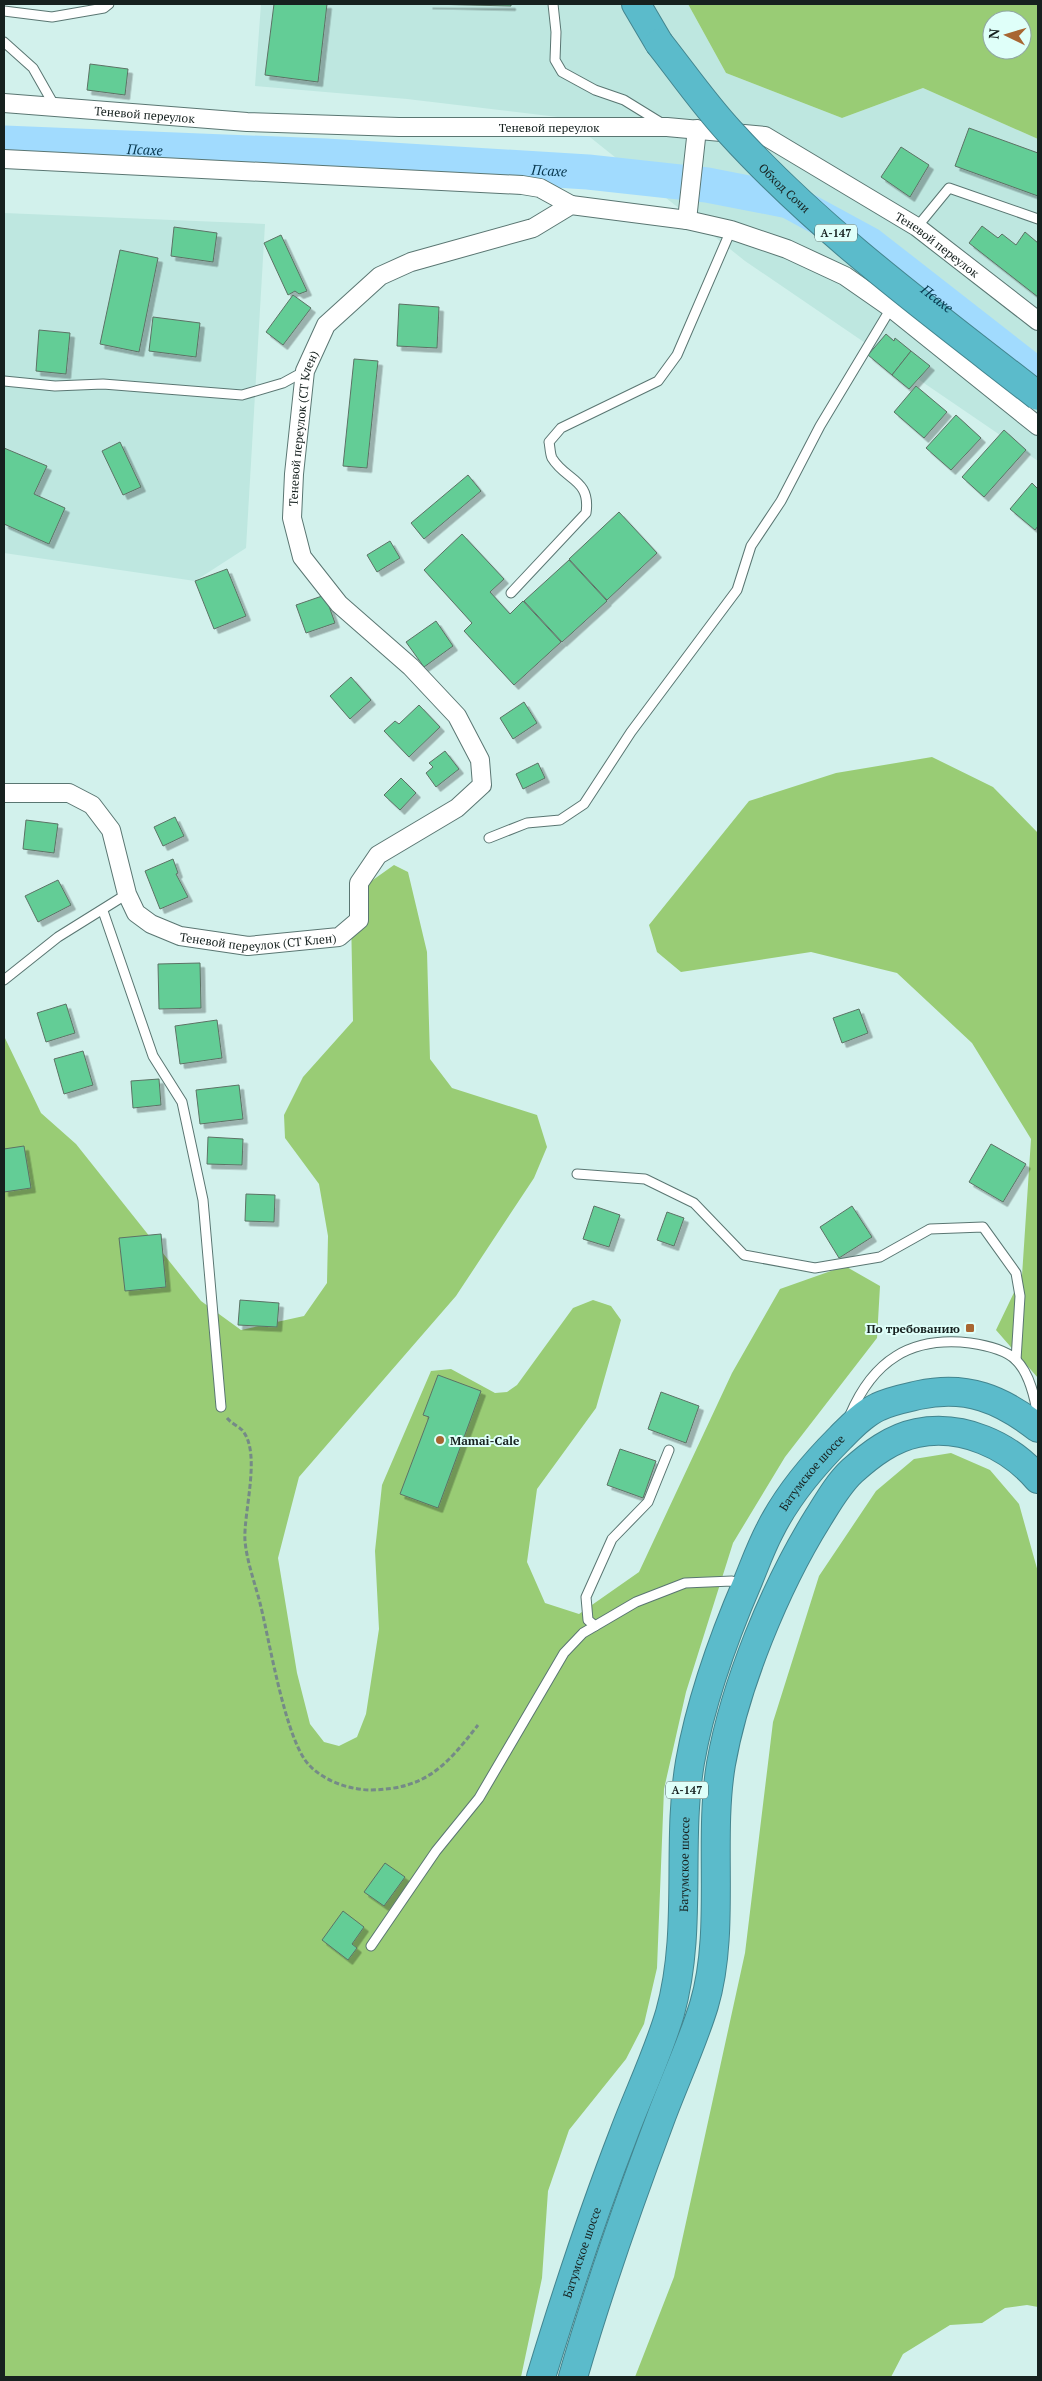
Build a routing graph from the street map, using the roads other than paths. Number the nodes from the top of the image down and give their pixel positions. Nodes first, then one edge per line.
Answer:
1 (110, 4) edge
2 (553, 4) edge
3 (636, 4) edge
4 (4, 11) edge
5 (4, 42) edge
6 (4, 103) edge
7 (54, 105) junction
8 (667, 127) junction
9 (698, 129) junction
10 (4, 159) edge
11 (571, 205) junction
12 (1038, 219) edge
13 (687, 220) junction
14 (917, 227) junction
15 (731, 230) junction
16 (891, 308) junction
17 (1038, 321) edge
18 (305, 371) junction
19 (4, 381) edge
20 (1038, 396) edge
21 (1038, 426) edge
22 (511, 593) dead end
23 (4, 793) edge
24 (489, 838) dead end
25 (127, 894) junction
26 (103, 911) junction
27 (4, 980) edge
28 (577, 1174) dead end
29 (1016, 1360) junction
30 (222, 1407) road end
31 (1038, 1417) edge
32 (1038, 1428) edge
33 (840, 1438) junction
34 (669, 1450) dead end
35 (1038, 1479) edge
36 (746, 1586) junction
37 (595, 1626) junction
38 (372, 1946) dead end
39 (541, 2377) edge
40 (573, 2377) edge

1 - 4 lane
2 - 8 lane
3 - 20 highway, Обход Сочи / А-147, bridge
5 - 7 lane
6 - 7 street, Теневой переулок
7 - 8 street, Теневой переулок
8 - 9 street, Теневой переулок
9 - 13 street
9 - 14 street, Теневой переулок
10 - 11 street
11 - 13 street
11 - 18 street, Теневой переулок (СТ Клен)
12 - 14 lane
13 - 15 street
14 - 17 street, Теневой переулок
15 - 16 street
15 - 22 lane
16 - 21 street
16 - 24 lane
18 - 19 lane
18 - 25 street, Теневой переулок (СТ Клен)
23 - 25 street, Теневой переулок (СТ Клен)
25 - 26 lane
26 - 27 lane
26 - 30 lane
28 - 29 lane
29 - 31 lane
29 - 33 lane
32 - 33 highway, Батумское шоссе / А-147
33 - 36 highway, Батумское шоссе / А-147
34 - 37 lane
35 - 40 highway, А-147
36 - 37 lane
36 - 39 highway, Батумское шоссе / А-147
37 - 38 lane

